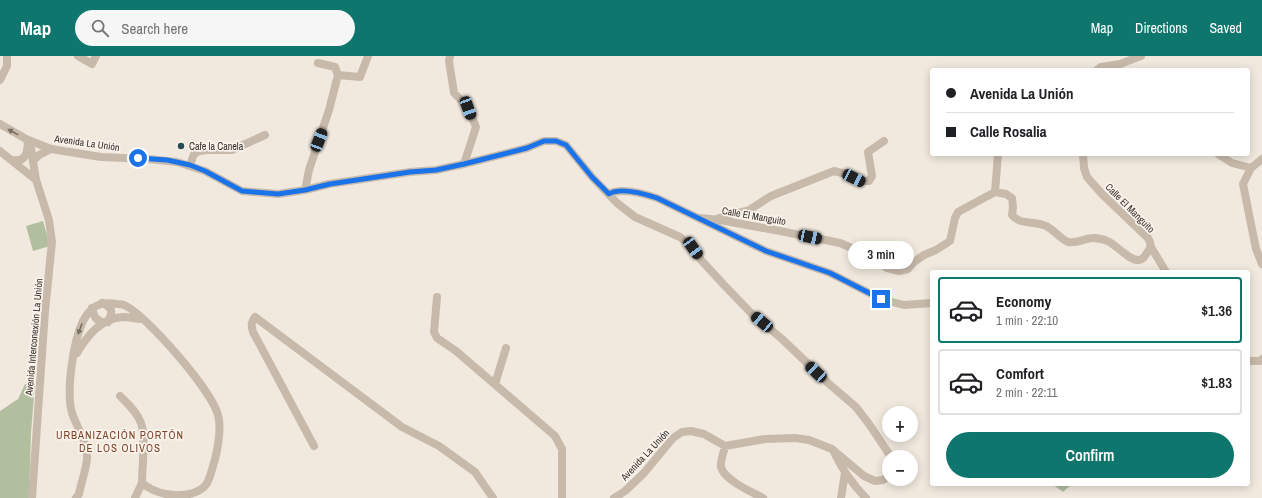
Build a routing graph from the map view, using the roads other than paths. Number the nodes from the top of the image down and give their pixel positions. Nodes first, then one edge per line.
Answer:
1 (7, 56) edge
2 (78, 56) edge
3 (96, 56) edge
4 (368, 56) edge
5 (450, 56) edge
6 (1141, 56) edge
7 (318, 63) dead end
8 (1100, 68) edge
9 (338, 75) junction
10 (0, 80) edge
11 (0, 124) edge
12 (265, 135) dead end
13 (27, 141) junction
14 (884, 141) dead end
15 (51, 149) junction
16 (0, 151) edge
17 (998, 156) edge
18 (1083, 156) edge
19 (1221, 156) edge
20 (12, 160) junction
21 (34, 160) junction
22 (1262, 160) edge
23 (464, 164) junction
24 (190, 165) junction
25 (1251, 168) junction
26 (36, 180) junction
27 (305, 190) junction
28 (995, 192) junction
29 (609, 194) junction
30 (700, 218) junction
31 (713, 219) junction
32 (1151, 247) junction
33 (1262, 264) edge
34 (1165, 270) edge
35 (437, 297) dead end
36 (102, 303) junction
37 (930, 303) edge
38 (92, 308) junction
39 (143, 319) junction
40 (106, 322) junction
41 (506, 348) dead end
42 (74, 358) junction
43 (1262, 360) edge
44 (1250, 361) edge
45 (495, 384) junction
46 (120, 396) dead end
47 (314, 446) dead end
48 (725, 446) junction
49 (832, 449) junction
50 (886, 450) edge
51 (845, 473) junction
52 (882, 480) edge
53 (142, 483) junction
54 (32, 498) edge
55 (76, 498) edge
56 (135, 498) edge
57 (493, 498) edge
58 (562, 498) edge
59 (614, 498) edge
60 (763, 498) edge
61 (841, 498) edge
62 (866, 498) edge

1 - 10 street
2 - 3 street
4 - 9 street
5 - 23 street
6 - 8 street
7 - 9 street
9 - 27 street
13 -> 11 street, Avenida La Unión
12 - 24 street
13 - 15 street, Avenida La Unión
13 - 20 street
13 - 21 street
14 - 31 street
15 - 21 street
15 - 24 street, Avenida La Unión
16 - 20 street
17 - 28 street
18 - 32 street, Calle El Manguito
19 - 25 street
20 - 26 street
21 - 26 street
22 - 25 street
23 - 27 street, Avenida La Unión
23 - 29 street, Avenida La Unión
24 - 27 street, Avenida La Unión
25 - 33 street
26 - 54 street, Avenida Interconexión La Unión
28 - 31 street, Calle El Manguito
28 - 32 street, Calle El Manguito
29 - 30 street
29 - 50 street, Avenida La Unión
30 - 31 street, Calle El Manguito
30 - 37 street
32 - 34 street
35 - 45 street
36 - 38 street
36 - 39 street
36 - 40 street
38 - 40 street
38 -> 42 street
39 - 40 street
39 - 53 street
40 - 42 street
41 - 45 street
42 - 55 street
43 - 44 street
45 - 58 street
46 - 53 street
47 - 57 street
48 - 49 street
48 - 59 street, Avenida La Unión
48 - 60 street
49 - 51 street
49 - 52 street
51 - 61 street
51 - 62 street
53 - 56 street

